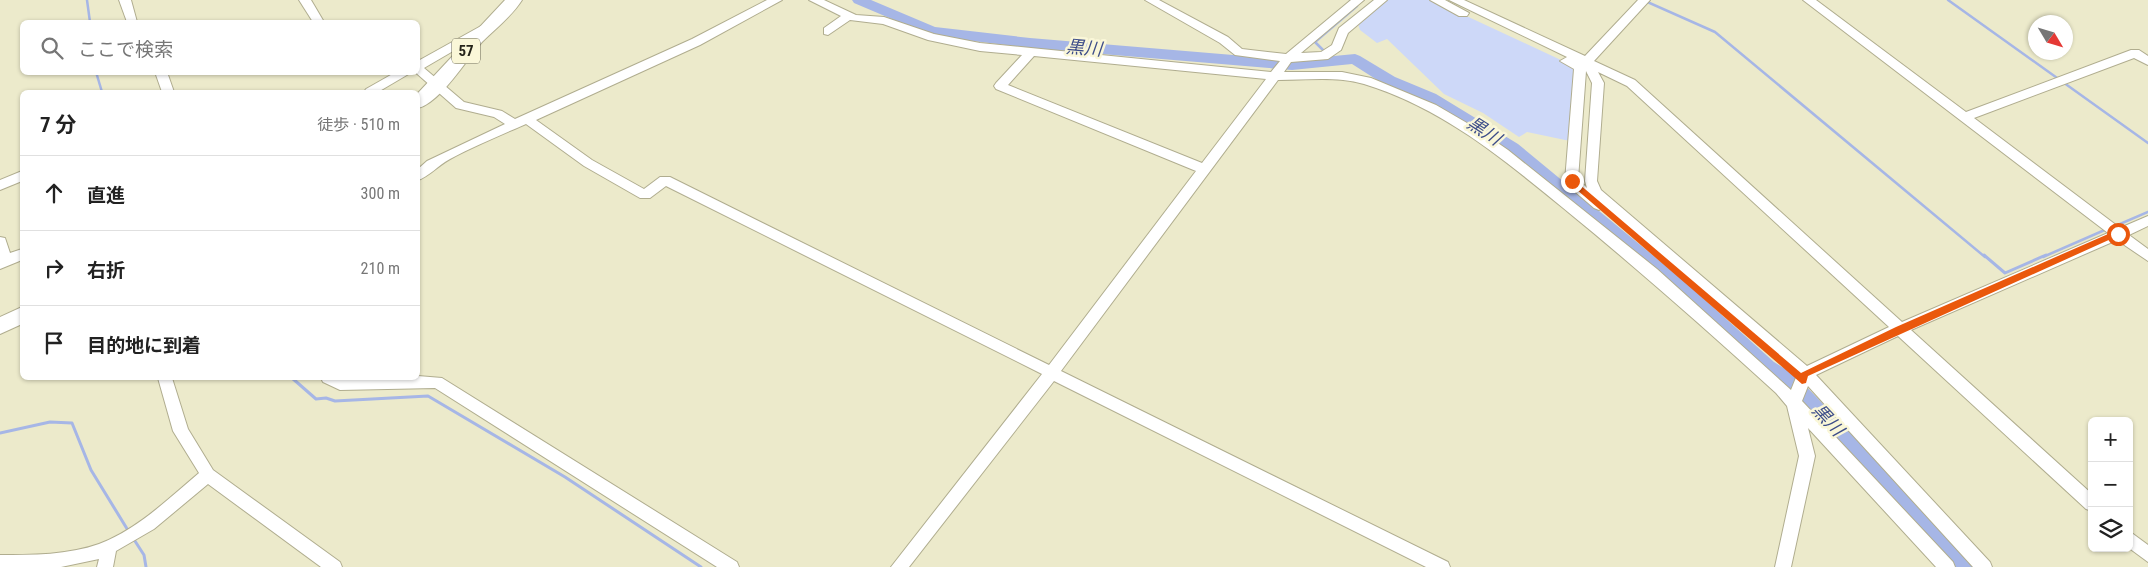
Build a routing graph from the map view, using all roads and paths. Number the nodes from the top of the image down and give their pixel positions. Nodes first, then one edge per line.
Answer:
1 (125, 0) edge
2 (305, 0) edge
3 (514, 0) edge
4 (776, 0) edge
5 (815, 0) edge
6 (1151, 0) edge
7 (1358, 0) edge
8 (1381, 0) edge
9 (1436, 0) edge
10 (1455, 0) edge
11 (1644, 0) edge
12 (1809, 0) edge
13 (850, 15) junction
14 (131, 20) edge
15 (318, 20) edge
16 (485, 28) junction
17 (833, 30) dead end
18 (2148, 47) edge
19 (1031, 52) junction
20 (2135, 52) junction
21 (1288, 58) junction
22 (2148, 61) edge
23 (1586, 62) junction
24 (420, 66) edge
25 (420, 69) edge
26 (162, 75) edge
27 (401, 75) edge
28 (1274, 76) junction
29 (438, 84) junction
30 (167, 90) edge
31 (374, 90) edge
32 (420, 100) edge
33 (1965, 117) junction
34 (522, 122) junction
35 (1204, 169) junction
36 (420, 174) edge
37 (20, 177) edge
38 (0, 185) edge
39 (2148, 220) edge
40 (2118, 234) junction
41 (0, 242) edge
42 (20, 255) edge
43 (2148, 256) edge
44 (3, 263) edge
45 (20, 316) edge
46 (0, 326) edge
47 (1899, 329) junction
48 (1052, 372) junction
49 (1804, 377) junction
50 (166, 380) edge
51 (332, 380) edge
52 (1794, 403) junction
53 (208, 475) junction
54 (2088, 500) edge
55 (2133, 542) edge
56 (110, 547) junction
57 (2148, 555) edge
58 (0, 563) edge
59 (105, 567) edge
60 (334, 567) edge
61 (731, 567) edge
62 (900, 567) edge
63 (1442, 567) edge
64 (1783, 567) edge
65 (1947, 567) edge
66 (1984, 567) edge

1 - 14 street
2 - 15 street
3 - 16 highway, 57
4 - 34 street
5 - 13 street
6 - 21 street
7 - 21 street
8 - 21 street
9 - 49 street
10 - 23 street
11 - 23 street
12 - 33 street
13 - 17 street
13 - 19 street
16 - 24 street
16 - 29 highway, 57
18 - 20 street
19 - 28 street
19 - 35 street
20 - 22 street
20 - 33 street
21 - 28 street
23 - 47 street
23 - 49 street
25 - 29 street
26 - 30 street
27 - 31 street
28 - 35 street
28 - 52 street
29 - 32 highway, 57
29 - 34 street
33 - 40 street
34 - 36 street
34 - 48 street
35 - 48 street
37 - 38 street
39 - 40 street
40 - 43 street
40 - 47 street
41 - 44 street
42 - 44 street
45 - 46 highway
47 - 49 street
47 - 54 street
48 - 62 street
48 - 63 street
49 - 52 street
49 - 66 street
50 - 53 street
51 - 61 street
52 - 64 street
52 - 65 street
53 - 56 street
53 - 60 street
55 - 57 street
56 - 58 street
56 - 59 street

